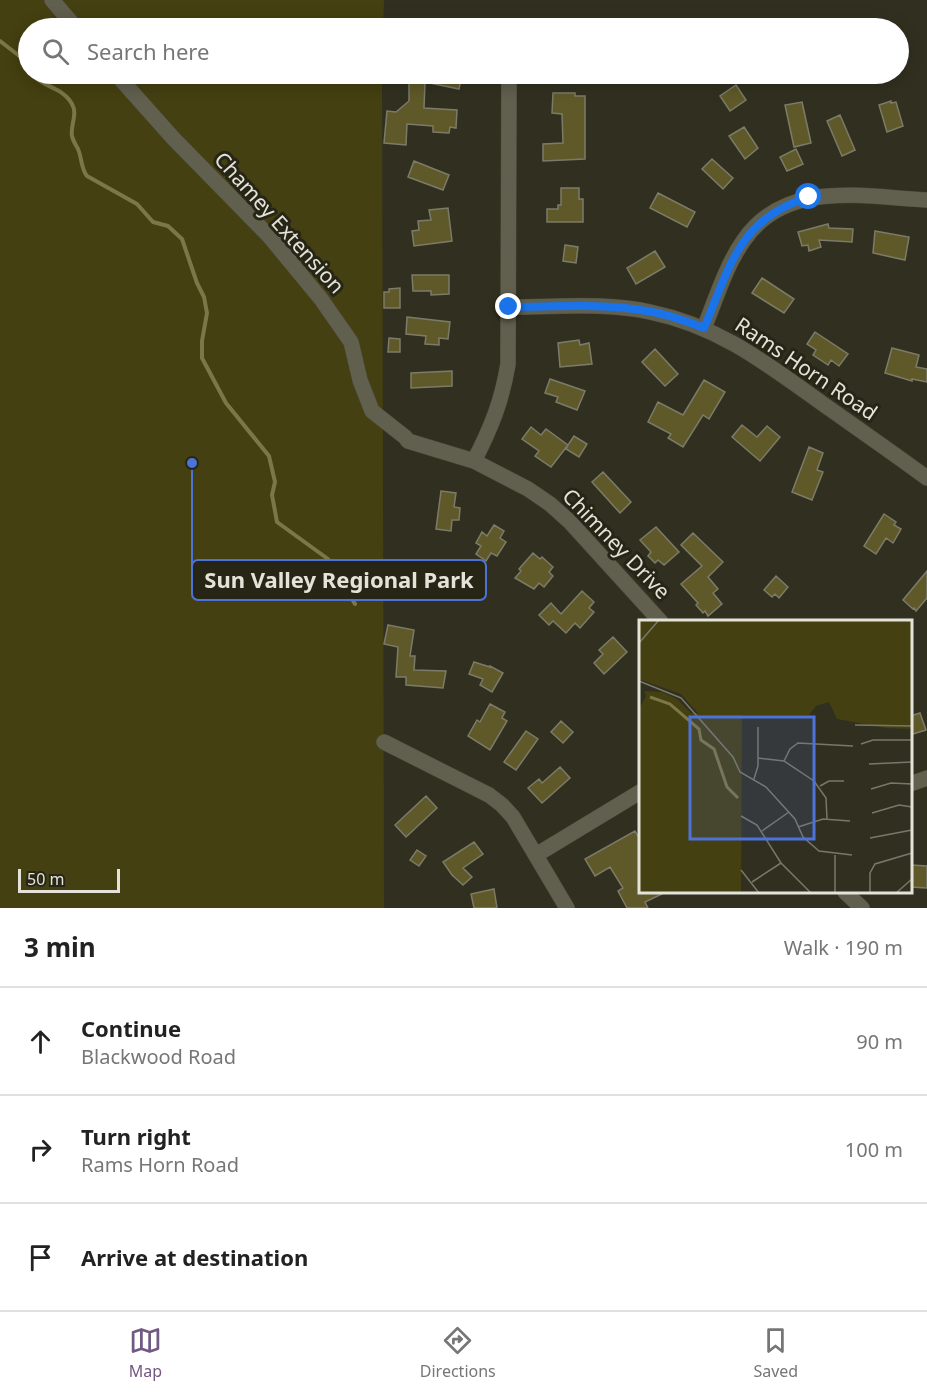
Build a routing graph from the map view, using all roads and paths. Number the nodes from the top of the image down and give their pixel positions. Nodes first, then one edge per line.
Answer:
1 (52, 0) edge
2 (67, 18) edge
3 (125, 84) edge
4 (509, 84) edge
5 (927, 200) edge
6 (509, 307) junction
7 (704, 328) junction
8 (408, 441) joint
9 (474, 461) junction
10 (927, 478) edge
11 (660, 620) edge
12 (384, 742) dead end
13 (927, 778) edge
14 (912, 782) edge
15 (639, 793) edge
16 (536, 855) junction
17 (847, 893) edge
18 (567, 908) edge
19 (862, 908) edge

1 - 2 street
3 - 8 street, Chamey Extension
4 - 6 street
5 - 7 street
6 - 7 street, Rams Horn Road
6 - 9 street
7 - 10 street, Rams Horn Road
8 - 9 street, Chimney Drive
9 - 11 street, Chimney Drive
12 - 16 street
13 - 14 street
15 - 16 street
16 - 18 street
17 - 19 street

